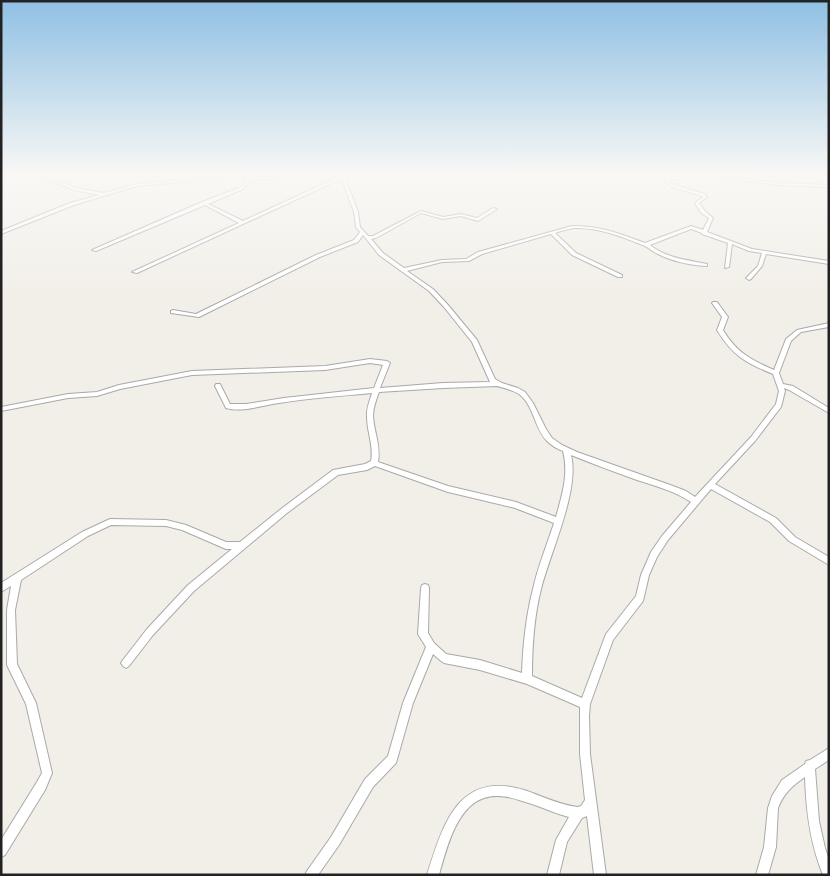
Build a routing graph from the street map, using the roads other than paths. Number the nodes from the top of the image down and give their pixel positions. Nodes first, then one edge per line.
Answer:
1 (48, 215) edge
2 (178, 215) edge
3 (226, 215) edge
4 (260, 215) edge
5 (356, 215) edge
6 (416, 215) edge
7 (432, 215) edge
8 (486, 215) edge
9 (707, 215) edge
10 (243, 223) junction
11 (552, 233) junction
12 (704, 233) junction
13 (1, 234) edge
14 (365, 235) junction
15 (730, 243) junction
16 (647, 245) junction
17 (94, 250) dead end
18 (764, 252) junction
19 (829, 263) edge
20 (705, 265) dead end
21 (727, 267) dead end
22 (404, 270) junction
23 (136, 272) dead end
24 (620, 276) dead end
25 (749, 278) dead end
26 (715, 303) dead end
27 (173, 312) dead end
28 (829, 325) edge
29 (776, 372) junction
30 (496, 384) junction
31 (780, 384) junction
32 (218, 386) dead end
33 (378, 391) junction
34 (1, 409) edge
35 (829, 411) edge
36 (566, 449) junction
37 (374, 463) junction
38 (710, 485) junction
39 (696, 501) junction
40 (558, 522) junction
41 (244, 546) junction
42 (829, 560) edge
43 (17, 579) junction
44 (1, 588) edge
45 (425, 588) dead end
46 (431, 646) junction
47 (126, 663) dead end
48 (527, 679) junction
49 (585, 704) junction
50 (829, 753) edge
51 (810, 765) junction
52 (590, 803) junction
53 (578, 813) junction
54 (1, 851) edge
55 (829, 874) edge
56 (311, 875) edge
57 (432, 875) edge
58 (553, 875) edge
59 (600, 875) edge
60 (762, 875) edge

1 - 13 street
2 - 17 street
3 - 10 street
4 - 10 street
5 - 14 street
6 - 14 street
7 - 8 street
9 - 12 street
10 - 23 street
11 - 16 street
11 - 22 street
11 - 24 street
12 - 15 street
12 - 16 street
14 - 22 street
14 - 27 street
15 - 18 street
15 - 21 street
16 - 20 street
18 - 19 street
18 - 25 street
22 - 30 street
26 - 29 street
28 - 29 street
29 - 31 street
30 - 33 street
30 - 36 street
31 - 35 street
31 - 38 street
32 - 33 street
33 - 34 street
33 - 37 street
36 - 39 street
36 - 40 street
37 - 40 street
37 - 41 street
38 - 39 street
38 - 42 street
39 - 49 street
40 - 48 street
41 - 43 street
41 - 47 street
43 - 44 street
43 - 54 street
45 - 46 street
46 - 48 street
46 - 56 street
48 - 49 street
49 - 52 street
50 - 51 street
51 - 55 street
51 - 60 street
52 - 53 street
52 - 59 street
53 - 57 street
53 - 58 street

